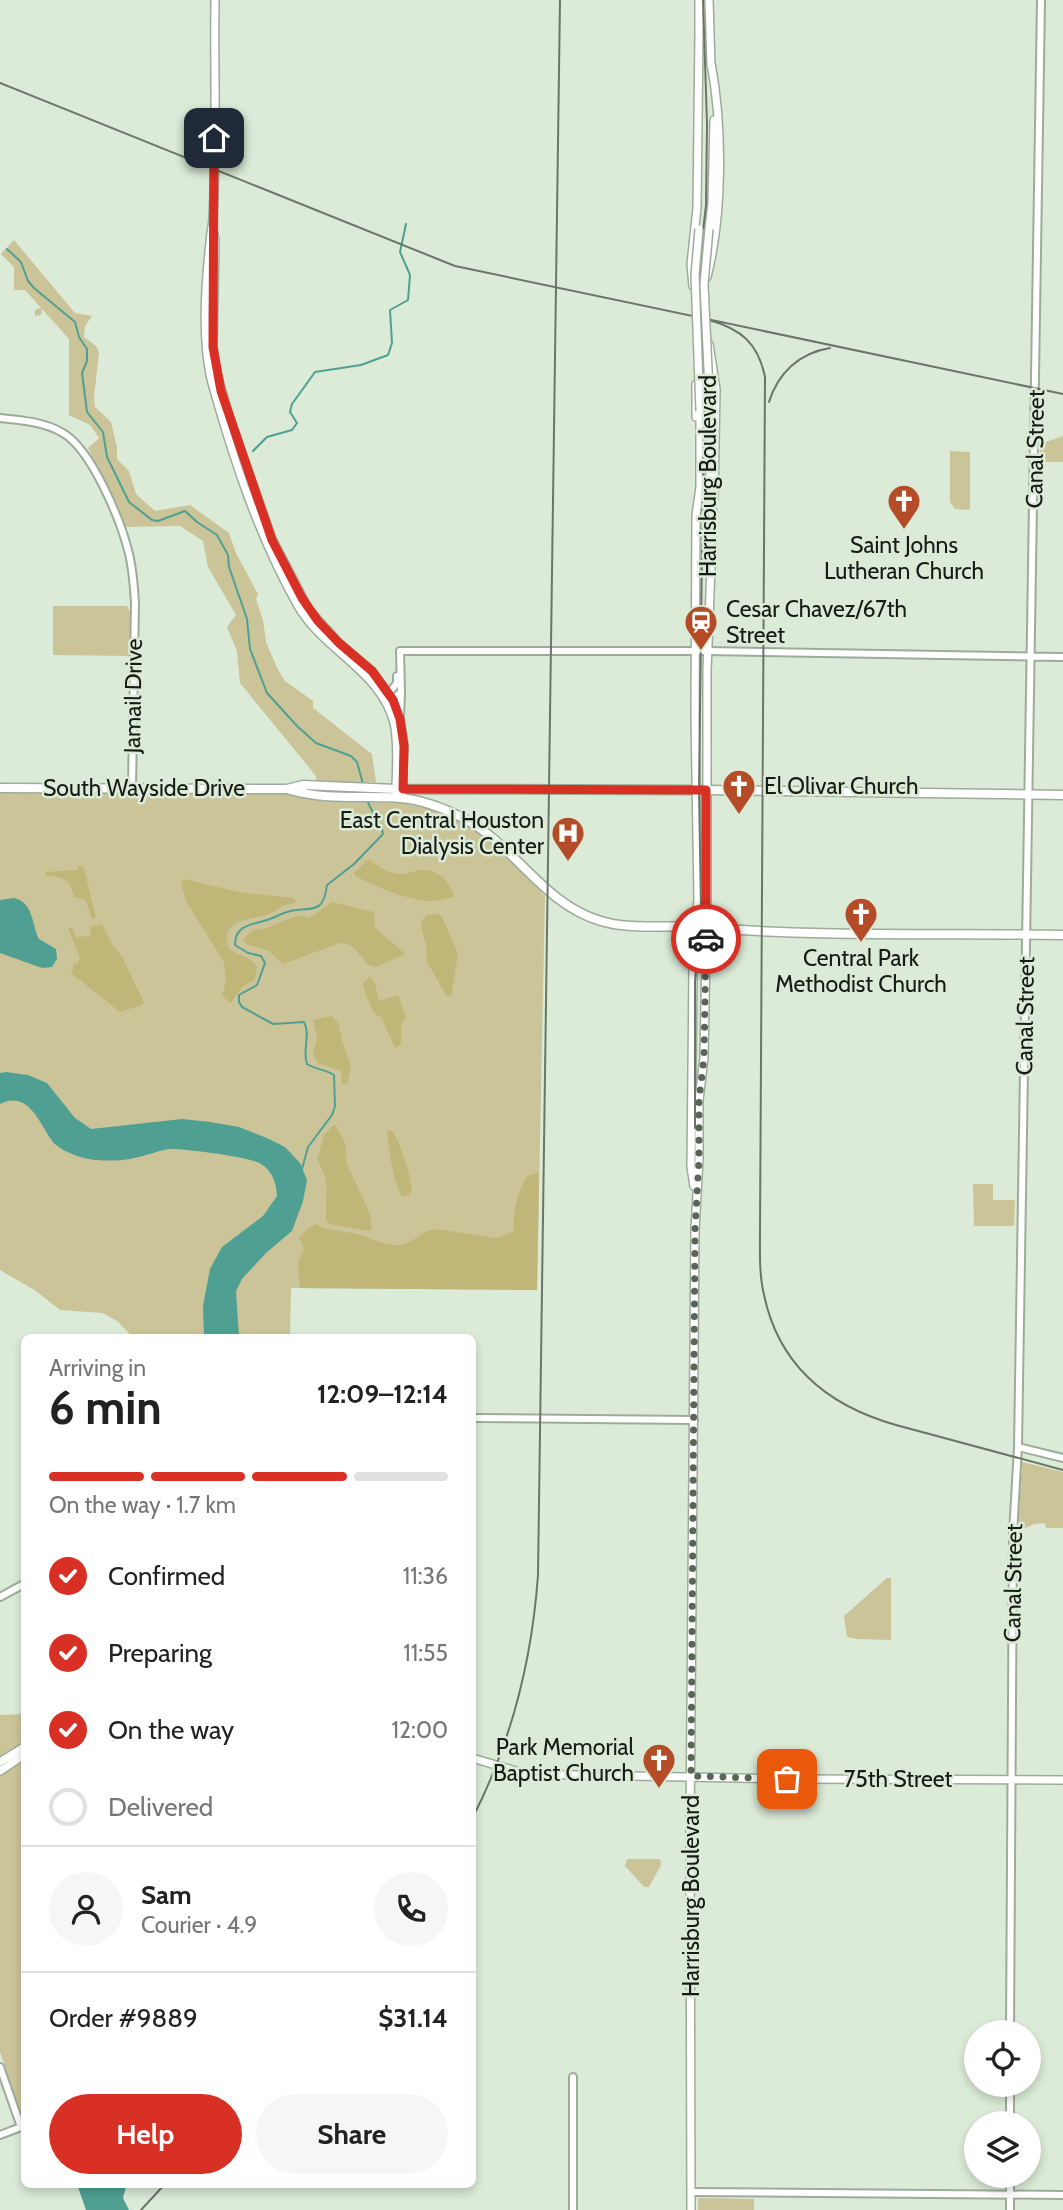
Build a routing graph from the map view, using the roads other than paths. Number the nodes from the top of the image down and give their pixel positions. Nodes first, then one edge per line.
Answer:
1 (215, 0) edge
2 (699, 0) edge
3 (709, 0) edge
4 (1041, 0) edge
5 (699, 32) junction
6 (711, 63) junction
7 (692, 280) junction
8 (706, 280) junction
9 (0, 418) edge
10 (698, 498) junction
11 (713, 514) junction
12 (707, 651) junction
13 (696, 652) junction
14 (1031, 657) junction
15 (1063, 657) edge
16 (400, 671) junction
17 (401, 691) junction
18 (389, 698) junction
19 (400, 719) junction
20 (0, 788) edge
21 (132, 788) junction
22 (288, 789) junction
23 (701, 790) junction
24 (399, 793) junction
25 (1029, 795) junction
26 (1063, 795) edge
27 (697, 927) junction
28 (706, 929) junction
29 (1027, 934) junction
30 (1063, 935) edge
31 (696, 1204) junction
32 (476, 1418) edge
33 (694, 1420) junction
34 (1018, 1447) junction
35 (1063, 1458) edge
36 (21, 1586) edge
37 (0, 1597) edge
38 (21, 1749) edge
39 (21, 1757) edge
40 (476, 1759) edge
41 (0, 1762) edge
42 (0, 1771) edge
43 (691, 1776) junction
44 (1011, 1780) junction
45 (1063, 1780) edge
46 (1010, 2020) edge
47 (0, 2067) edge
48 (573, 2077) dead end
49 (0, 2135) edge
50 (1010, 2188) edge
51 (691, 2192) junction
52 (1010, 2195) junction
53 (1063, 2195) edge
54 (573, 2210) edge
55 (691, 2210) edge
56 (1010, 2210) edge

1 - 18 main road
2 - 5 main road, Harrisburg Boulevard
3 - 6 main road, Harrisburg Boulevard
4 - 14 street, Canal Street
5 - 7 main road
5 - 10 main road, Harrisburg Boulevard, bridge
6 - 8 main road
6 - 11 main road, Harrisburg Boulevard, bridge
7 - 8 main road
7 - 10 main road
8 - 11 main road
9 - 21 street, Jamail Drive
10 - 13 main road, Harrisburg Boulevard
11 - 12 main road, Harrisburg Boulevard
12 - 13 street
12 - 14 street
12 - 23 main road, Harrisburg Boulevard
13 - 16 street
13 - 23 main road, Harrisburg Boulevard
14 - 15 street
14 - 25 street, Canal Street
16 - 17 street
16 - 18 street
17 - 18 street
17 - 19 street
18 - 19 main road
18 - 24 main road
19 - 24 main road
20 - 21 main road, South Wayside Drive
21 - 22 main road, South Wayside Drive
22 - 24 main road, South Wayside Drive
22 - 24 main road, South Wayside Drive
23 - 24 main road, South Wayside Drive
23 - 25 main road, South Wayside Drive
23 - 27 main road, Harrisburg Boulevard
23 - 28 main road, Harrisburg Boulevard
24 - 27 main road
25 - 26 main road, South Wayside Drive
25 - 29 street, Canal Street
27 - 28 main road
27 - 31 main road, Harrisburg Boulevard
28 - 29 main road
28 - 31 main road, Harrisburg Boulevard
29 - 30 main road
29 - 34 street, Canal Street
31 - 33 main road, Harrisburg Boulevard
32 - 33 street
33 - 43 main road, Harrisburg Boulevard
34 - 35 street
34 - 44 street, Canal Street
36 - 37 street
38 - 41 main road
39 - 42 main road
40 - 43 main road, 75th Street
43 - 44 main road, 75th Street
43 - 51 main road, Harrisburg Boulevard
44 - 45 main road, 75th Street
44 - 46 street, Canal Street
47 - 49 street
48 - 54 street
50 - 52 street
51 - 52 street
51 - 55 main road, Harrisburg Boulevard
52 - 53 street
52 - 56 street

